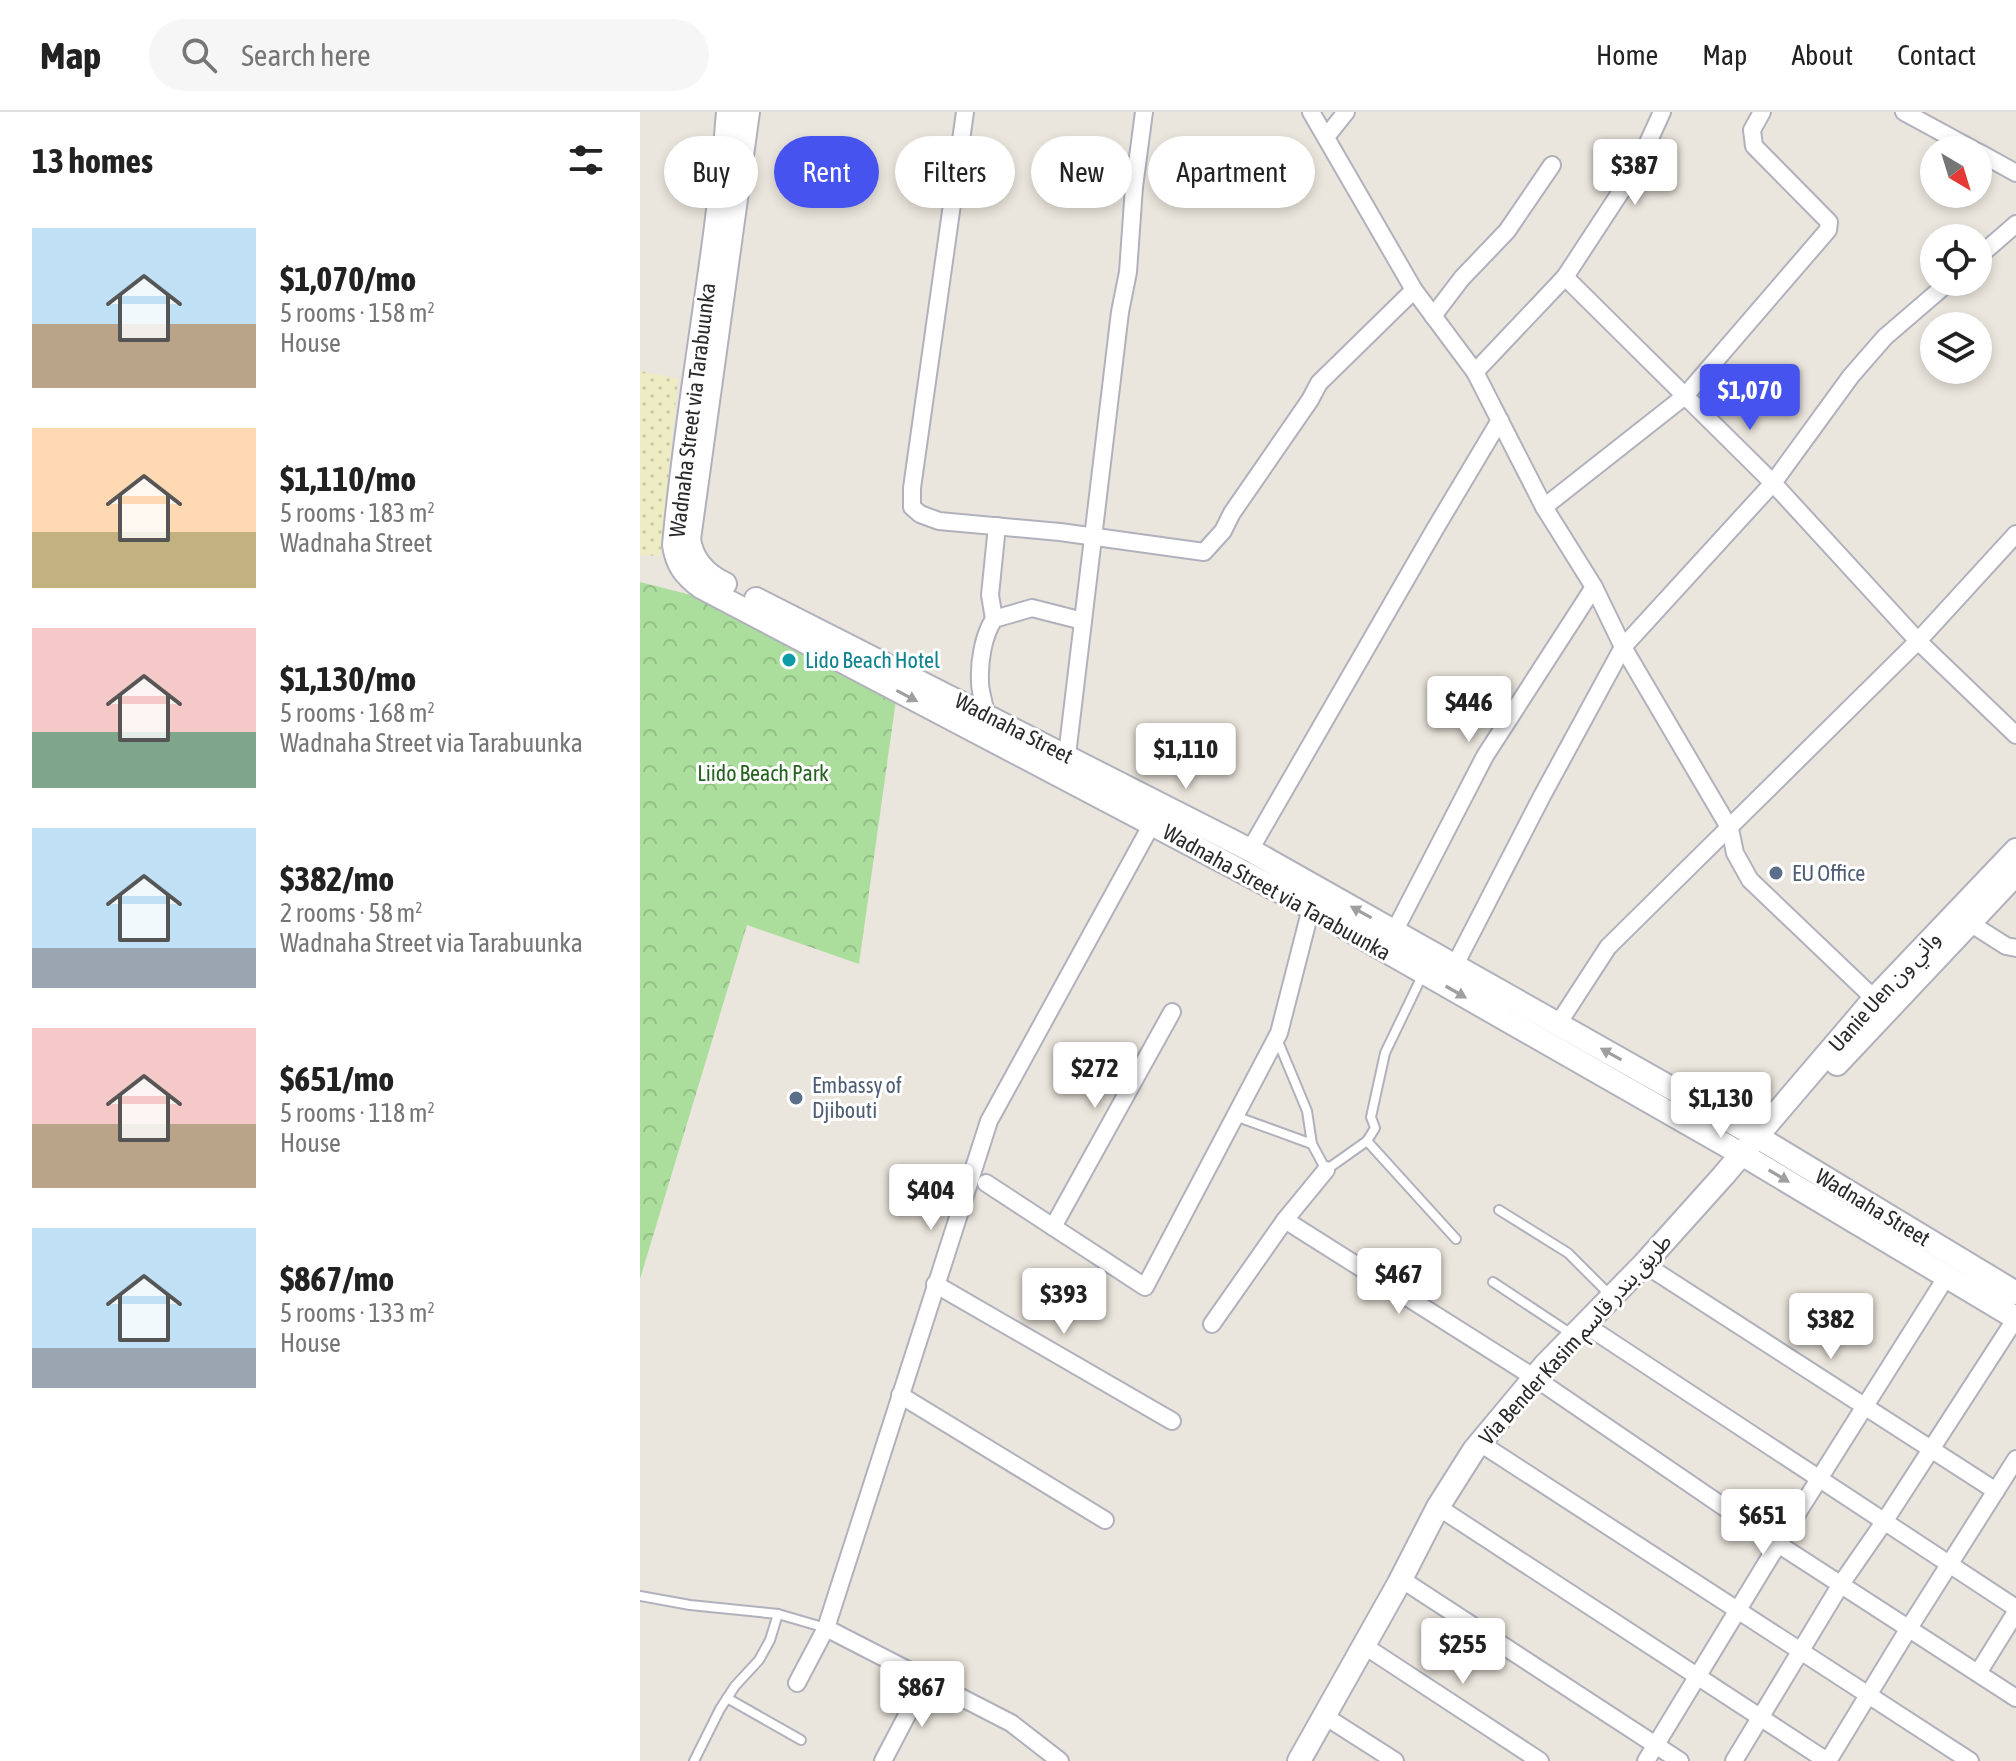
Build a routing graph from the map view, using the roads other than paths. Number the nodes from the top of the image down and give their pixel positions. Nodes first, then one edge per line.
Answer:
1 (728, 112) edge
2 (748, 112) edge
3 (965, 112) edge
4 (1144, 112) edge
5 (1311, 112) edge
6 (1346, 112) edge
7 (1662, 112) edge
8 (1762, 112) edge
9 (1904, 112) edge
10 (1948, 136) edge
11 (1326, 137) junction
12 (1992, 160) edge
13 (1552, 165) dead end
14 (2016, 173) edge
15 (2016, 224) edge
16 (1992, 245) edge
17 (1565, 277) junction
18 (1414, 290) junction
19 (1933, 296) edge
20 (1433, 316) junction
21 (1475, 372) junction
22 (1685, 396) junction
23 (1500, 420) junction
24 (1773, 483) junction
25 (1544, 507) junction
26 (997, 526) junction
27 (2016, 534) edge
28 (1092, 536) junction
29 (1594, 587) junction
30 (994, 619) junction
31 (1083, 621) junction
32 (1918, 641) junction
33 (1623, 647) junction
34 (981, 724) junction
35 (2016, 735) edge
36 (1063, 765) junction
37 (1153, 822) junction
38 (1730, 829) junction
39 (1250, 850) junction
40 (2016, 850) edge
41 (2016, 874) edge
42 (1311, 908) junction
43 (1962, 918) junction
44 (1395, 930) junction
45 (2016, 948) edge
46 (1455, 965) junction
47 (1423, 973) junction
48 (1880, 1004) junction
49 (1172, 1012) dead end
50 (1558, 1024) junction
51 (1277, 1038) junction
52 (1235, 1116) junction
53 (1761, 1139) junction
54 (1367, 1141) junction
55 (1312, 1144) junction
56 (1745, 1156) junction
57 (1326, 1170) junction
58 (986, 1183) dead end
59 (1499, 1210) dead end
60 (1285, 1220) junction
61 (1053, 1227) junction
62 (1456, 1239) dead end
63 (1644, 1264) junction
64 (1947, 1276) junction
65 (1493, 1282) dead end
66 (935, 1284) junction
67 (2016, 1293) edge
68 (1612, 1296) junction
69 (2016, 1318) edge
70 (1212, 1324) dead end
71 (1579, 1330) junction
72 (1535, 1378) junction
73 (900, 1395) junction
74 (1866, 1407) junction
75 (1172, 1421) dead end
76 (1480, 1443) junction
77 (1931, 1449) junction
78 (2016, 1459) edge
79 (1821, 1480) junction
80 (1996, 1491) junction
81 (1438, 1507) junction
82 (1105, 1520) dead end
83 (1884, 1522) junction
84 (1778, 1544) junction
85 (1950, 1565) junction
86 (1401, 1579) junction
87 (1841, 1584) junction
88 (640, 1596) edge
89 (2016, 1610) edge
90 (1739, 1611) junction
91 (778, 1614) junction
92 (826, 1628) junction
93 (1909, 1628) junction
94 (1363, 1645) junction
95 (1802, 1652) junction
96 (1978, 1673) junction
97 (1698, 1676) junction
98 (926, 1679) junction
99 (797, 1683) dead end
100 (1869, 1696) junction
101 (727, 1698) junction
102 (2016, 1698) edge
103 (1323, 1715) junction
104 (1761, 1717) junction
105 (801, 1740) dead end
106 (1656, 1745) junction
107 (694, 1761) edge
108 (883, 1761) edge
109 (1060, 1761) edge
110 (1299, 1761) edge
111 (1395, 1761) edge
112 (1540, 1761) edge
113 (1646, 1761) edge
114 (1680, 1761) edge
115 (1734, 1761) edge
116 (1828, 1761) edge
117 (1970, 1761) edge

1 -> 34 main road, Wadnaha Street via Tarabuunka
2 - 34 main road, Wadnaha Street
3 - 26 street
4 - 28 street
5 - 11 street
6 - 11 street
7 - 17 street
8 - 22 street
9 - 10 street
11 - 18 street
12 - 14 street
13 - 20 street
15 - 16 street
17 - 21 street
17 - 22 street
18 - 20 street
18 - 28 street
19 - 24 street
20 - 21 street
21 - 23 street
22 - 24 street
22 - 25 street
23 - 25 street
23 - 39 street
24 - 32 street
24 - 33 street
25 - 29 street
26 - 28 street
26 - 30 street
27 - 32 street
28 - 31 street
29 - 33 street
29 - 44 street
30 - 31 street
30 - 34 street
31 - 36 street
32 - 35 street
32 - 38 street
33 - 38 street
33 - 46 street
34 - 36 main road, Wadnaha Street
36 - 37 main road, Wadnaha Street via Tarabuunka
36 - 39 main road, Wadnaha Street
37 - 42 main road, Wadnaha Street via Tarabuunka
37 - 66 street
38 - 48 street
38 - 50 street
44 -> 39 main road, Wadnaha Street
40 - 43 main road, Uanie Uen واني ون
41 - 43 main road, Uanie Uen واني ون
42 - 47 main road, Wadnaha Street via Tarabuunka
42 - 51 street
43 - 45 street
43 - 48 main road, Uanie Uen واني ون
44 - 46 main road, Wadnaha Street
46 - 50 main road, Wadnaha Street
47 - 54 lane
47 -> 56 main road, Wadnaha Street via Tarabuunka
48 - 53 main road, Uanie Uen واني ون
49 - 61 street
53 -> 50 main road, Wadnaha Street
51 - 52 street
51 - 55 lane
52 - 55 lane
52 - 61 street
53 - 56 main road, Via Bender Kasim طريق بندر قاسم
53 - 67 main road, Wadnaha Street
54 - 57 lane
54 - 62 lane
55 - 57 lane
56 - 63 main road, Via Bender Kasim طريق بندر قاسم
56 -> 64 main road, Wadnaha Street via Tarabuunka
57 - 60 street
58 - 61 street
59 - 68 lane
60 - 70 street
60 - 72 street
63 - 68 main road, Via Bender Kasim طريق بندر قاسم
63 - 74 street
64 - 69 main road, Wadnaha Street via Tarabuunka
64 - 74 street
65 - 71 lane
66 - 73 street
66 - 75 street
68 - 71 main road, Via Bender Kasim طريق بندر قاسم
69 - 77 street
71 - 72 main road, Via Bender Kasim طريق بندر قاسم
71 - 79 street
72 - 76 main road, Via Bender Kasim طريق بندر قاسم
72 - 84 street
73 - 82 street
73 - 92 street
74 - 77 street
74 - 79 street
76 - 81 main road, Via Bender Kasim طريق بندر قاسم
76 - 90 street
77 - 80 street
77 - 83 street
78 - 80 street
79 - 83 street
79 - 84 street
80 - 85 street
81 - 86 main road, Via Bender Kasim طريق بندر قاسم
81 - 97 street
83 - 85 street
83 - 87 street
84 - 87 street
84 - 90 street
85 - 89 street
85 - 93 street
86 - 94 main road, Via Bender Kasim طريق بندر قاسم
86 - 106 street
87 - 93 street
87 - 95 street
88 - 91 lane
89 - 96 street
90 - 95 street
90 - 97 street
91 - 92 lane
91 - 101 lane
92 - 98 street
92 - 99 street
93 - 96 street
93 - 100 street
94 - 103 main road, Via Bender Kasim طريق بندر قاسم
94 - 112 street
95 - 100 street
95 - 104 street
96 - 102 street
97 - 104 street
97 - 106 street
98 - 108 street
98 - 109 street
100 - 116 street
100 - 117 street
101 - 105 lane
101 - 107 lane
103 - 110 main road, Via Bender Kasim طريق بندر قاسم
103 - 111 street
104 - 115 street
104 - 116 street
106 - 113 street
106 - 114 street

